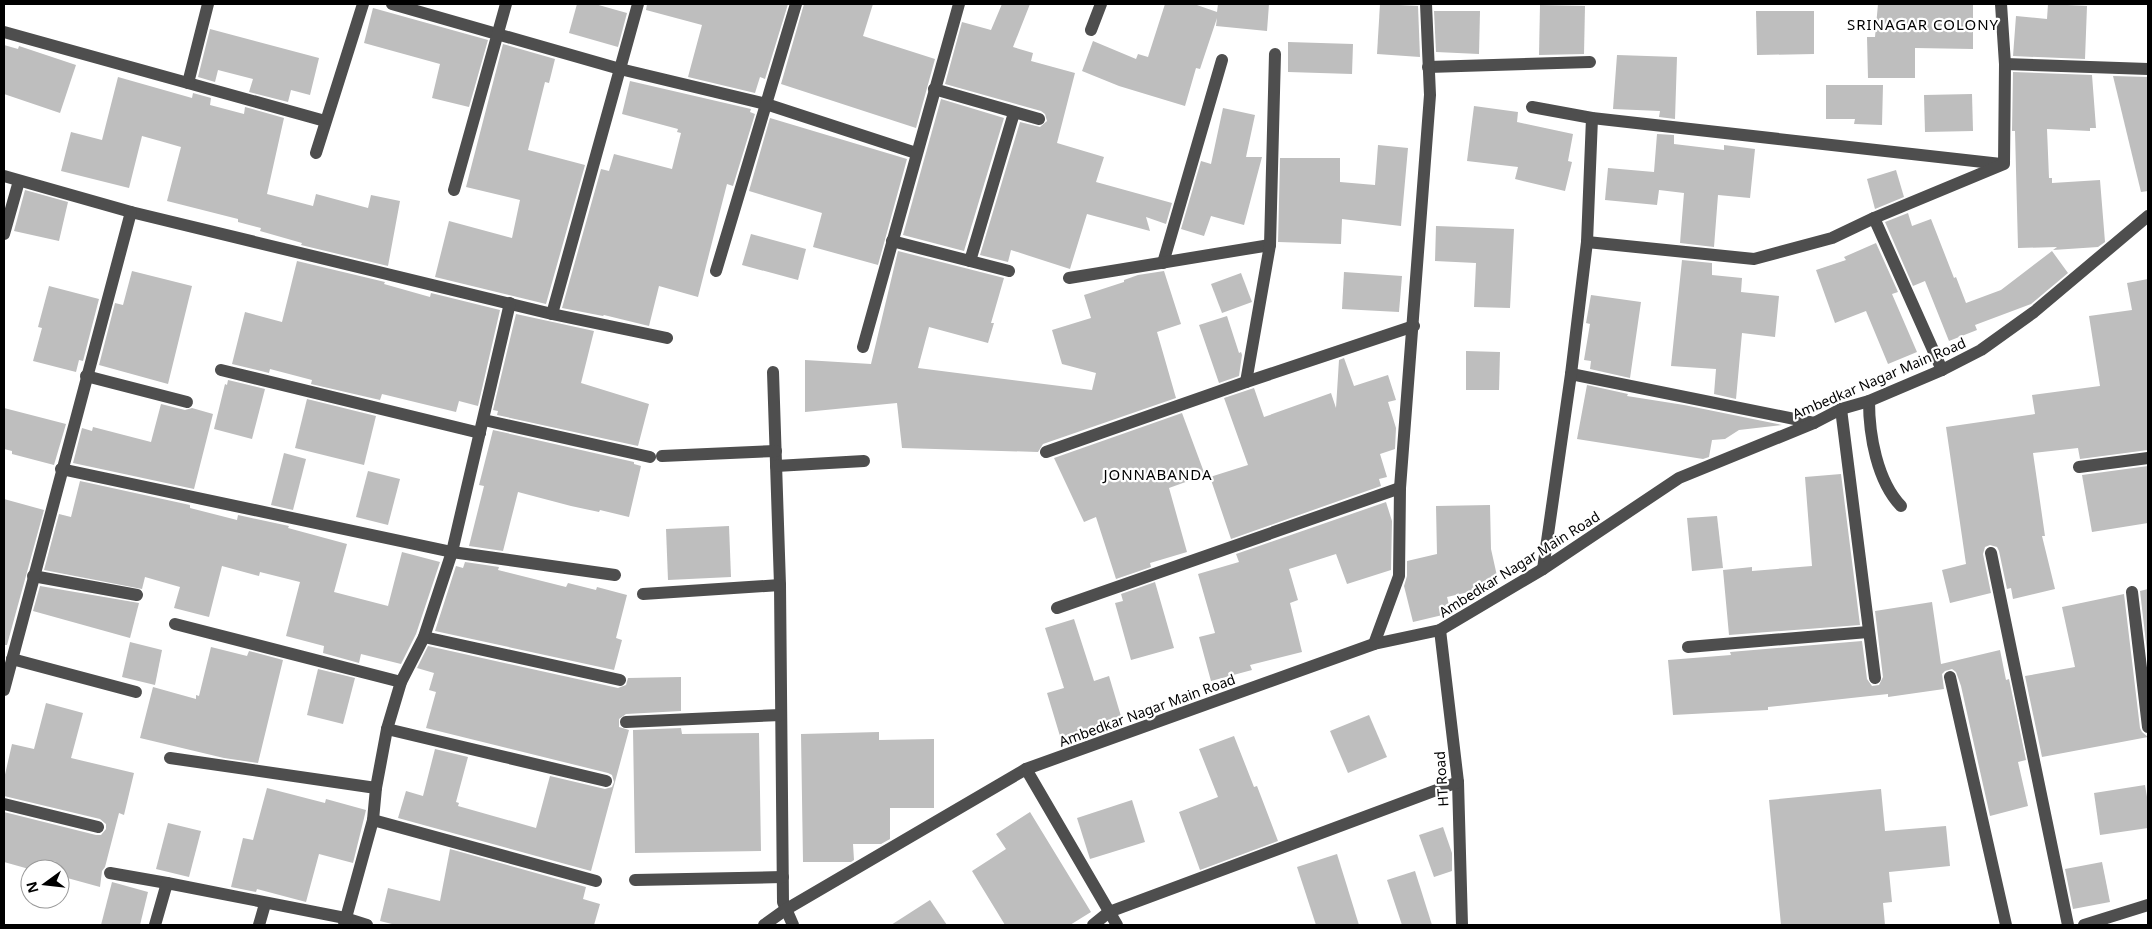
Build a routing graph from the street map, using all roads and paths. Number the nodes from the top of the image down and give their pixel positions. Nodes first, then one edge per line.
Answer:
1 (208, 4) edge
2 (363, 4) edge
3 (392, 4) edge
4 (506, 4) edge
5 (638, 4) edge
6 (796, 4) edge
7 (959, 4) edge
8 (1101, 4) edge
9 (1426, 4) edge
10 (2001, 4) edge
11 (1092, 30) dead end
12 (4, 32) edge
13 (498, 34) junction
14 (1275, 54) dead end
15 (1222, 60) dead end
16 (1590, 62) dead end
17 (2005, 64) junction
18 (1428, 67) junction
19 (620, 69) junction
20 (2148, 69) edge
21 (188, 83) junction
22 (934, 89) junction
23 (766, 104) junction
24 (1532, 107) dead end
25 (1014, 113) junction
26 (1592, 118) junction
27 (1039, 119) dead end
28 (325, 121) junction
29 (316, 153) dead end
30 (916, 153) junction
31 (2004, 164) junction
32 (4, 176) edge
33 (19, 181) junction
34 (454, 190) dead end
35 (131, 212) junction
36 (2148, 216) edge
37 (1874, 218) junction
38 (4, 234) edge
39 (892, 240) junction
40 (1587, 242) junction
41 (1270, 245) junction
42 (970, 261) junction
43 (1163, 263) junction
44 (716, 271) dead end
45 (1009, 271) dead end
46 (1069, 278) dead end
47 (510, 303) junction
48 (552, 314) junction
49 (1414, 326) junction
50 (667, 338) dead end
51 (863, 347) dead end
52 (221, 370) dead end
53 (1942, 370) junction
54 (773, 372) dead end
55 (1570, 374) junction
56 (86, 376) junction
57 (1246, 382) junction
58 (1869, 401) junction
59 (186, 402) dead end
60 (1841, 409) junction
61 (484, 420) junction
62 (1814, 423) junction
63 (480, 433) junction
64 (776, 451) junction
65 (1046, 452) dead end
66 (2148, 458) edge
67 (864, 461) dead end
68 (776, 466) junction
69 (2080, 467) dead end
70 (61, 469) junction
71 (1400, 488) junction
72 (1901, 506) dead end
73 (452, 552) junction
74 (1991, 552) dead end
75 (1543, 569) junction
76 (615, 575) dead end
77 (33, 576) junction
78 (780, 585) junction
79 (2132, 592) dead end
80 (643, 594) dead end
81 (137, 595) dead end
82 (1057, 608) dead end
83 (175, 624) dead end
84 (1440, 630) junction
85 (1868, 632) junction
86 (424, 637) junction
87 (1374, 644) junction
88 (1688, 647) dead end
89 (12, 659) junction
90 (1950, 677) dead end
91 (1875, 678) dead end
92 (620, 680) dead end
93 (401, 682) junction
94 (4, 690) edge
95 (136, 692) dead end
96 (781, 715) junction
97 (626, 722) dead end
98 (2148, 727) edge
99 (387, 729) junction
100 (170, 758) dead end
101 (1026, 769) junction
102 (606, 781) dead end
103 (1458, 782) junction
104 (376, 788) junction
105 (4, 804) edge
106 (373, 820) junction
107 (98, 827) dead end
108 (110, 872) dead end
109 (783, 877) junction
110 (635, 880) dead end
111 (596, 881) dead end
112 (167, 884) junction
113 (265, 904) junction
114 (2148, 905) edge
115 (785, 910) junction
116 (1109, 912) junction
117 (344, 922) edge
118 (155, 925) edge
119 (259, 925) edge
120 (366, 925) edge
121 (764, 925) edge
122 (793, 925) edge
123 (1093, 925) edge
124 (1117, 925) edge
125 (1462, 925) edge
126 (2006, 925) edge
127 (2068, 925) edge
128 (2084, 925) edge

1 - 21 street
2 - 28 street
3 - 13 street
4 - 13 street
5 - 19 street
6 - 23 street
7 - 22 street
8 - 11 street
9 - 18 street
10 - 17 street
12 - 21 street
13 - 19 street
13 - 34 street
14 - 41 street
15 - 43 street
16 - 18 street
17 - 20 street
17 - 31 street
18 - 49 street
19 - 23 street
19 - 48 street
21 - 28 street
22 - 25 street
22 - 30 street
23 - 30 street
23 - 44 street
24 - 26 street
25 - 27 street
25 - 42 street
26 - 31 street
26 - 40 street
28 - 29 street
30 - 39 street
31 - 37 street
32 - 33 street
33 - 35 street
33 - 38 street
35 - 47 street
35 - 56 street
36 - 53 street, Ambedkar Nagar Main Road
37 - 40 street
37 - 53 street
39 - 42 street
39 - 51 street
40 - 55 street
41 - 43 street
41 - 57 street
42 - 45 street
43 - 46 street
47 - 48 street
47 - 61 street
48 - 50 street
49 - 57 street
49 - 71 street
52 - 63 street
53 - 58 street, Ambedkar Nagar Main Road
54 - 64 street
55 - 62 street
55 - 75 street
56 - 59 street
56 - 70 street
57 - 65 street
58 - 60 street, Ambedkar Nagar Main Road
58 - 72 street
60 - 62 street, Ambedkar Nagar Main Road
60 - 85 street
61 - 63 street
61 - 64 street
62 - 75 street, Ambedkar Nagar Main Road
63 - 73 street
64 - 68 street
66 - 69 street
67 - 68 street
68 - 78 street
70 - 73 street
70 - 77 street
71 - 82 street
71 - 87 street
73 - 76 street
73 - 86 street
74 - 127 street
75 - 84 street, Ambedkar Nagar Main Road
77 - 81 street
77 - 89 street
78 - 80 street
78 - 96 street
79 - 98 street
83 - 93 street
84 - 87 street, Ambedkar Nagar Main Road
84 - 103 street, HT Road
85 - 88 street
85 - 91 street
86 - 92 street
86 - 93 street
87 - 101 street, Ambedkar Nagar Main Road
89 - 94 street
89 - 95 street
90 - 126 street
93 - 99 street
96 - 97 street
96 - 109 street
99 - 102 street
99 - 104 street
100 - 104 street
101 - 115 street, Ambedkar Nagar Main Road
101 - 116 street
103 - 116 street
103 - 125 street, HT Road
104 - 106 street
105 - 107 street
106 - 111 street
106 - 117 street
108 - 112 street
109 - 110 street
109 - 115 street
112 - 113 street
112 - 118 street
113 - 117 street
113 - 119 street
114 - 128 street
115 - 121 street, Ambedkar Nagar Main Road
115 - 122 street
116 - 123 street
116 - 124 street
117 - 120 street

